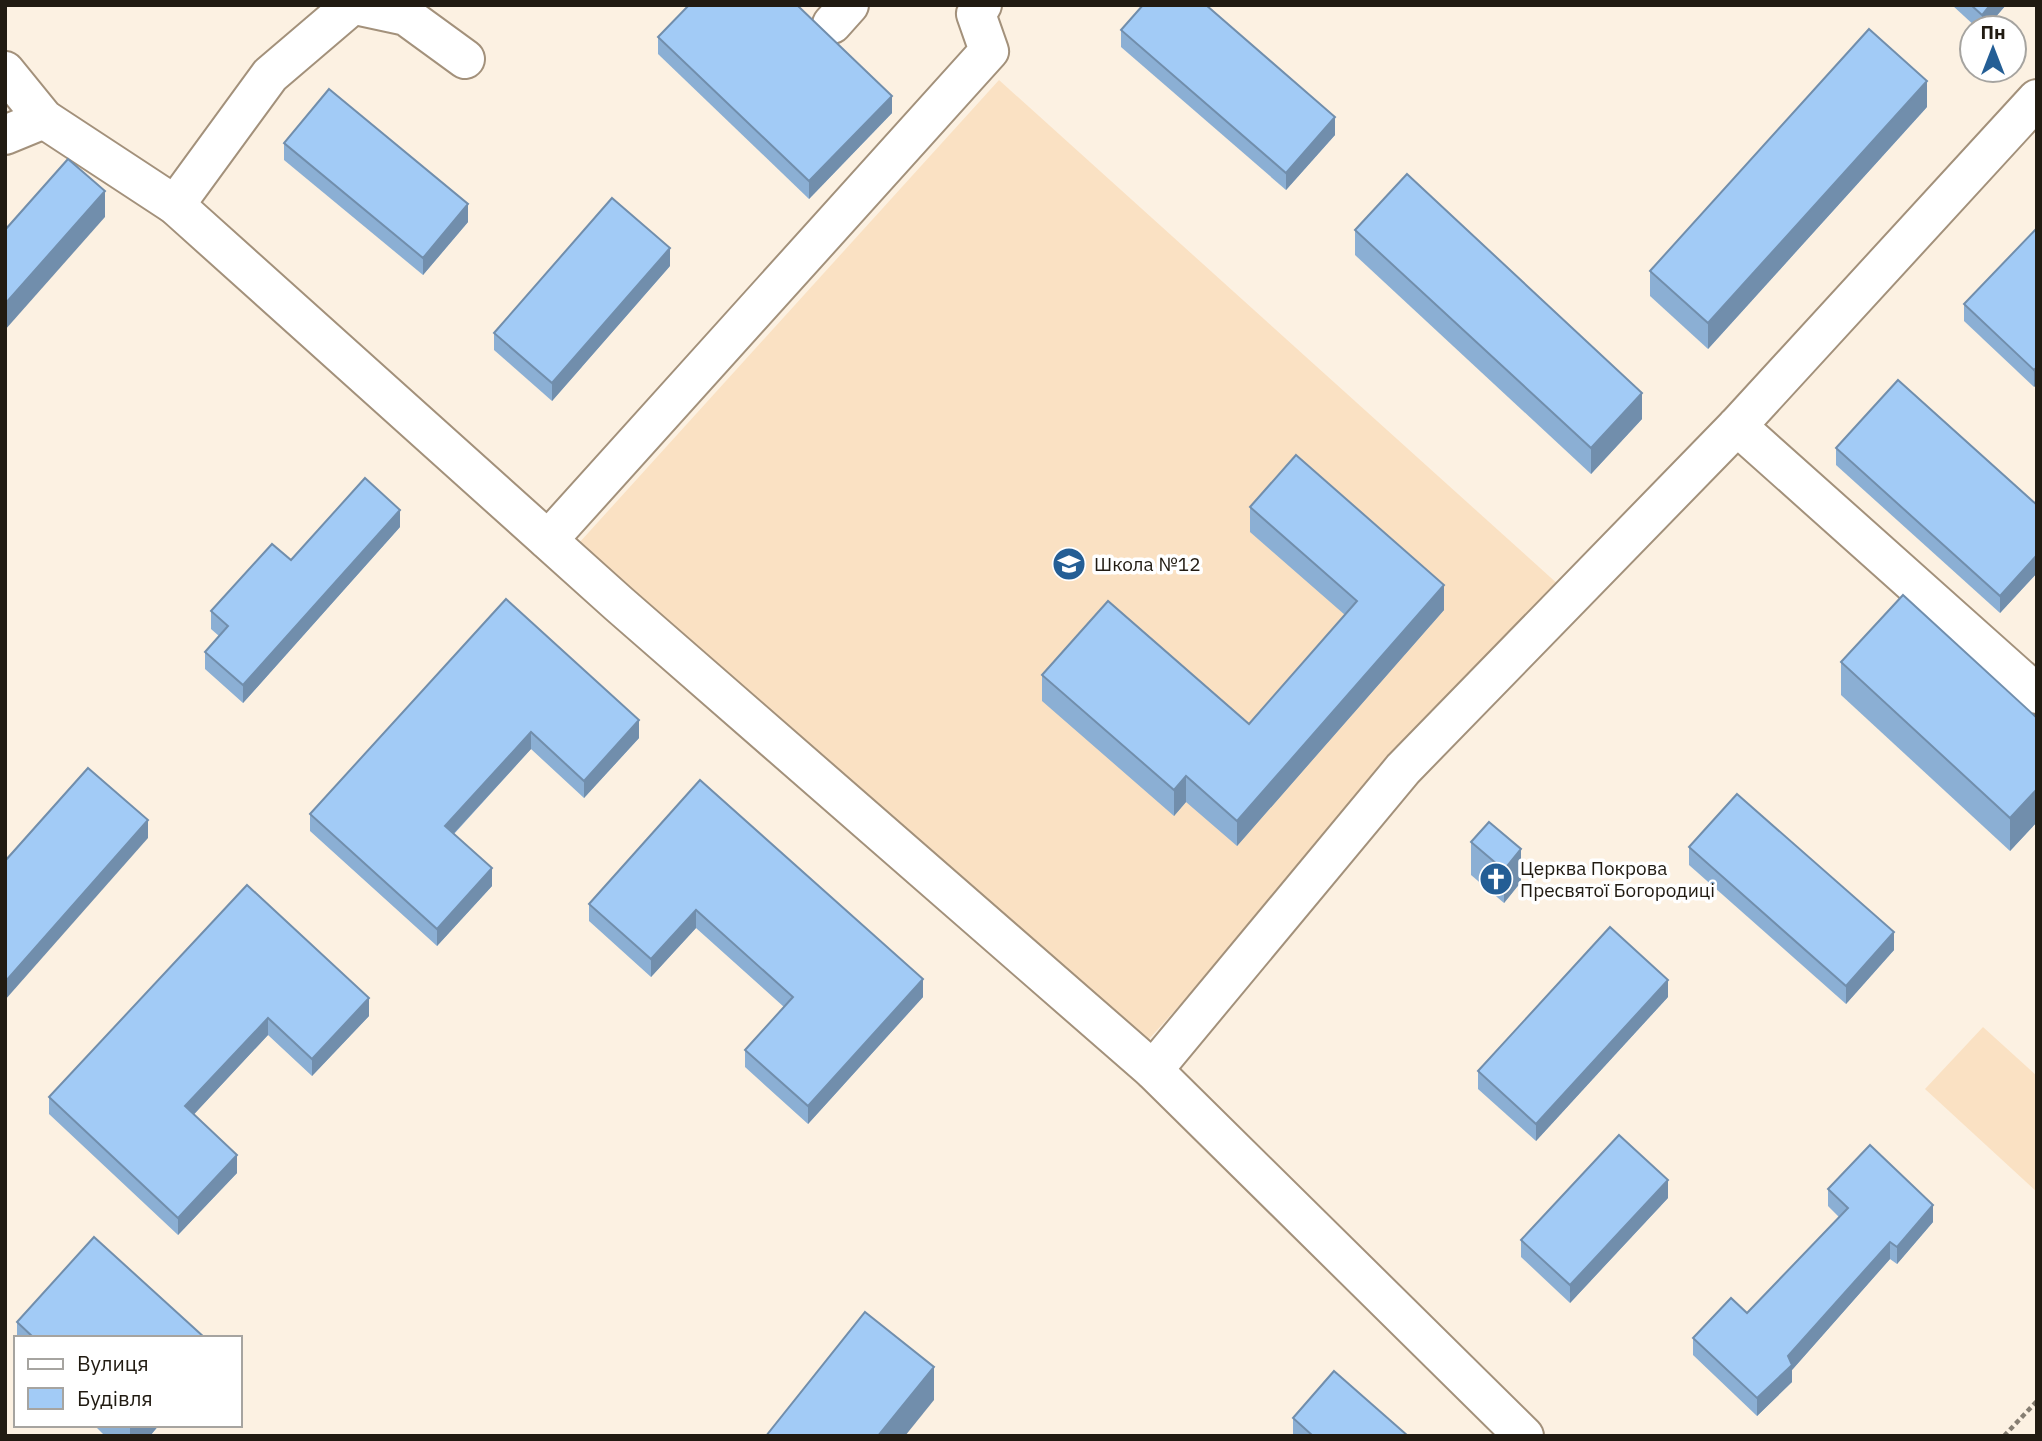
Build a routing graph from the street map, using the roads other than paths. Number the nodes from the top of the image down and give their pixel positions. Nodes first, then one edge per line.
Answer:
1 (354, 5) edge
2 (975, 8) edge
3 (465, 59) dead end
4 (5, 72) edge
5 (2037, 99) edge
6 (44, 119) junction
7 (5, 135) edge
8 (175, 205) junction
9 (1737, 426) junction
10 (548, 540) junction
11 (2037, 694) edge
12 (1153, 1070) junction
13 (1524, 1436) edge

1 - 3 street
1 - 8 street
2 - 10 street
4 - 6 street
5 - 9 street
6 - 7 street
6 - 8 street
8 - 10 street
9 - 11 street
9 - 12 street
10 - 12 street
12 - 13 street

